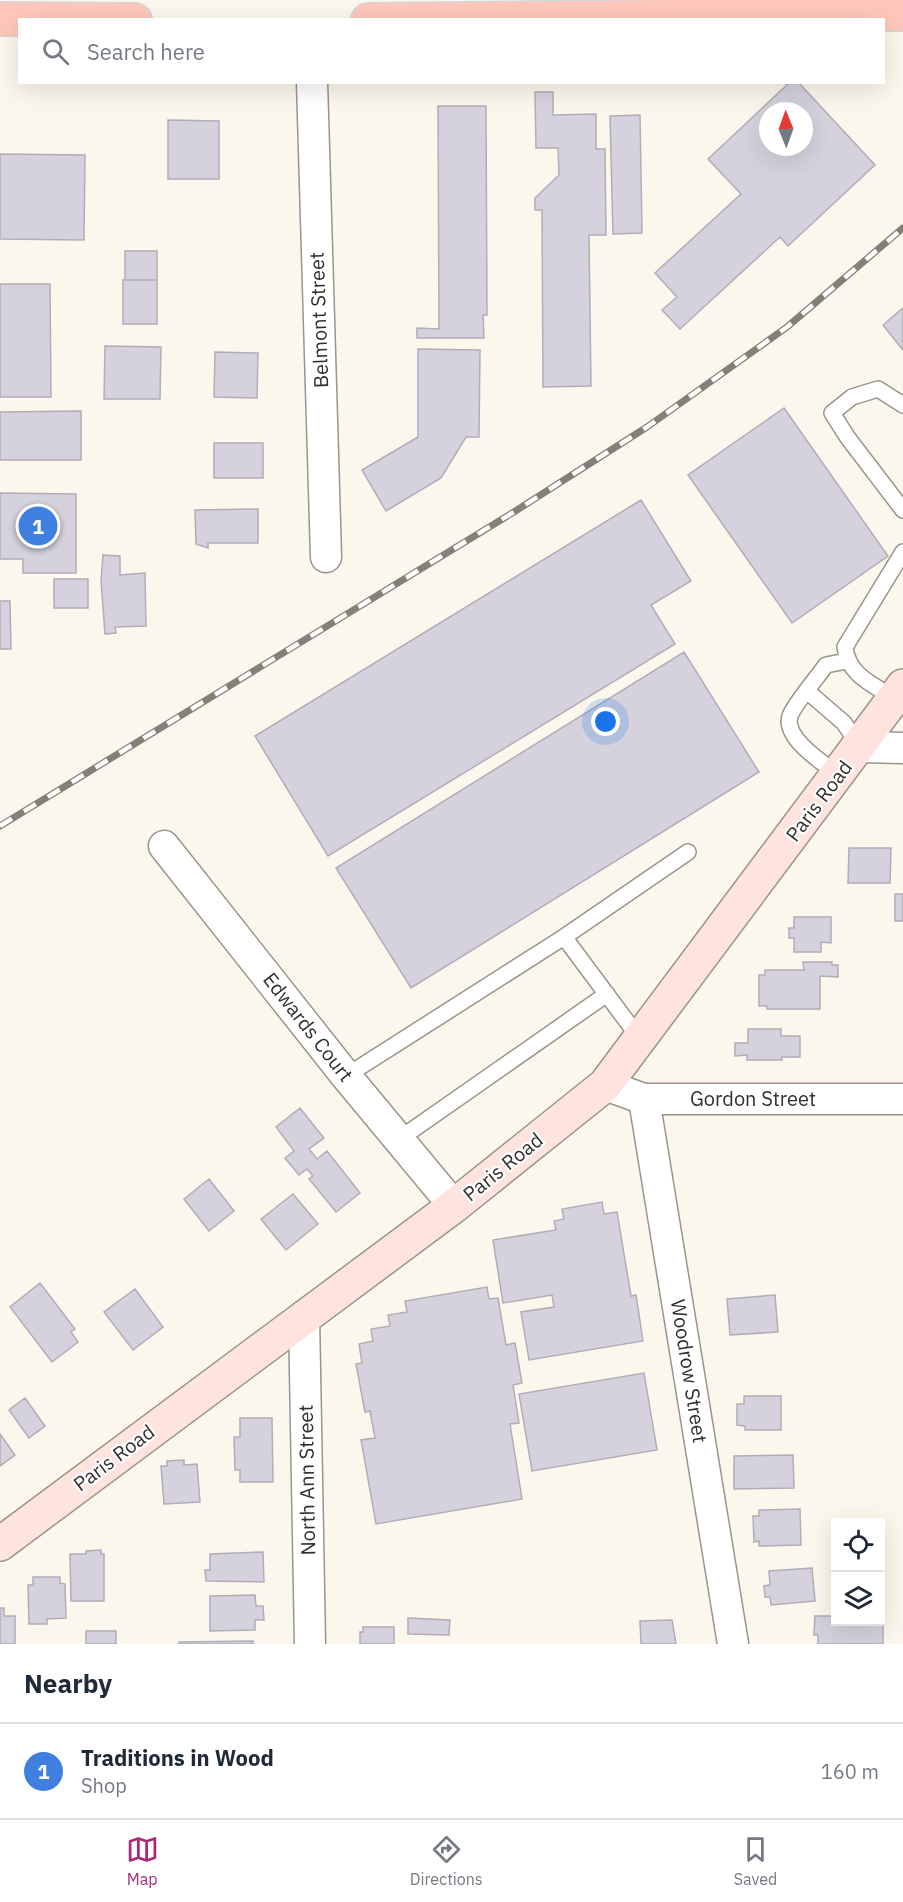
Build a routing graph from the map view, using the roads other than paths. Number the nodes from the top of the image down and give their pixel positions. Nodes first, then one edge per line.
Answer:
1 (454, 0) edge
2 (903, 14) edge
3 (409, 18) edge
4 (506, 18) edge
5 (0, 19) edge
6 (18, 19) edge
7 (312, 84) edge
8 (903, 405) edge
9 (903, 510) edge
10 (903, 552) edge
11 (326, 557) dead end
12 (847, 661) junction
13 (807, 692) junction
14 (899, 692) edge
15 (860, 747) junction
16 (903, 748) edge
17 (839, 776) junction
18 (164, 846) dead end
19 (688, 852) dead end
20 (564, 937) junction
21 (607, 994) junction
22 (640, 1039) junction
23 (346, 1076) junction
24 (605, 1085) junction
25 (644, 1099) junction
26 (903, 1099) edge
27 (398, 1140) junction
28 (454, 1206) junction
29 (304, 1316) junction
30 (0, 1544) edge
31 (310, 1644) edge
32 (733, 1644) edge

1 - 3 main road
2 - 4 main road
5 - 6 main road
7 - 11 street, Belmont Street
8 - 9 lane
10 - 12 lane
12 - 13 lane
12 - 14 lane
13 - 15 lane
13 - 17 lane
14 - 15 main road, Paris Road
15 - 16 street
15 - 17 main road, Paris Road
17 - 22 main road, Paris Road
18 - 23 street, Edwards Court
19 - 20 lane
20 - 21 lane
20 - 23 lane
21 - 22 lane
21 - 27 lane
22 - 24 main road, Paris Road
23 - 27 street, Edwards Court
24 - 25 street, Gordon Street
24 - 28 main road, Paris Road
25 - 26 street, Gordon Street
25 - 32 street, Woodrow Street
27 - 28 street, Edwards Court
28 - 29 main road, Paris Road
29 - 30 main road, Paris Road
29 - 31 street, North Ann Street

